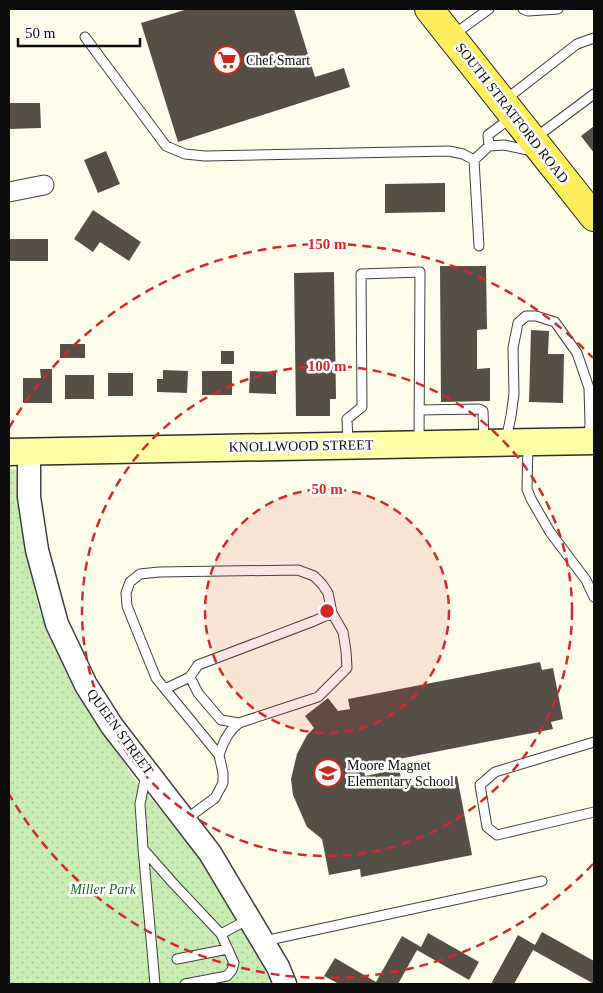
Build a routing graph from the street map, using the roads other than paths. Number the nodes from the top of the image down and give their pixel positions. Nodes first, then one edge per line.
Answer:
1 (429, 9) edge
2 (489, 9) edge
3 (523, 9) edge
4 (558, 9) edge
5 (85, 37) dead end
6 (451, 37) junction
7 (594, 38) edge
8 (594, 94) edge
9 (508, 108) junction
10 (489, 146) junction
11 (538, 147) junction
12 (474, 160) junction
13 (44, 185) dead end
14 (9, 192) edge
15 (594, 217) edge
16 (479, 246) dead end
17 (419, 410) junction
18 (506, 442) junction
19 (419, 444) junction
20 (348, 445) junction
21 (592, 445) edge
22 (19, 452) edge
23 (594, 597) edge
24 (332, 613) junction
25 (190, 677) junction
26 (165, 689) junction
27 (239, 723) junction
28 (594, 742) edge
29 (219, 755) junction
30 (147, 769) junction
31 (594, 812) edge
32 (185, 820) junction
33 (143, 848) junction
34 (542, 881) dead end
35 (249, 919) junction
36 (221, 934) junction
37 (263, 941) junction
38 (228, 949) junction
39 (177, 959) dead end
40 (155, 984) edge
41 (185, 984) edge
42 (285, 984) edge

1 - 6 main road, SOUTH STRATFORD ROAD
2 - 6 lane
3 - 4 lane
5 - 12 lane
6 - 9 main road, SOUTH STRATFORD ROAD
7 - 9 lane
8 - 11 lane
9 - 10 lane
9 - 11 main road, SOUTH STRATFORD ROAD
10 - 11 lane
10 - 12 lane
11 - 15 main road, SOUTH STRATFORD ROAD
12 - 16 lane
13 - 14 street
17 - 18 lane
17 - 19 lane
17 - 20 lane
18 - 19 main road, KNOLLWOOD STREET
18 - 21 main road, KNOLLWOOD STREET
18 - 21 lane
18 - 23 lane
19 - 20 main road, KNOLLWOOD STREET
20 - 22 main road, KNOLLWOOD STREET
22 - 30 street, QUEEN STREET
24 - 25 lane
24 - 26 lane
24 - 27 lane
25 - 26 lane
25 - 27 lane
26 - 29 lane
27 - 29 lane
28 - 31 lane
29 - 32 lane
30 - 32 street, QUEEN STREET
30 - 33 lane
32 - 35 street, QUEEN STREET
33 - 36 lane
33 - 40 lane
34 - 37 lane
35 - 36 lane
35 - 37 street, QUEEN STREET
36 - 38 lane
37 - 42 street, QUEEN STREET
38 - 39 lane
38 - 41 lane

